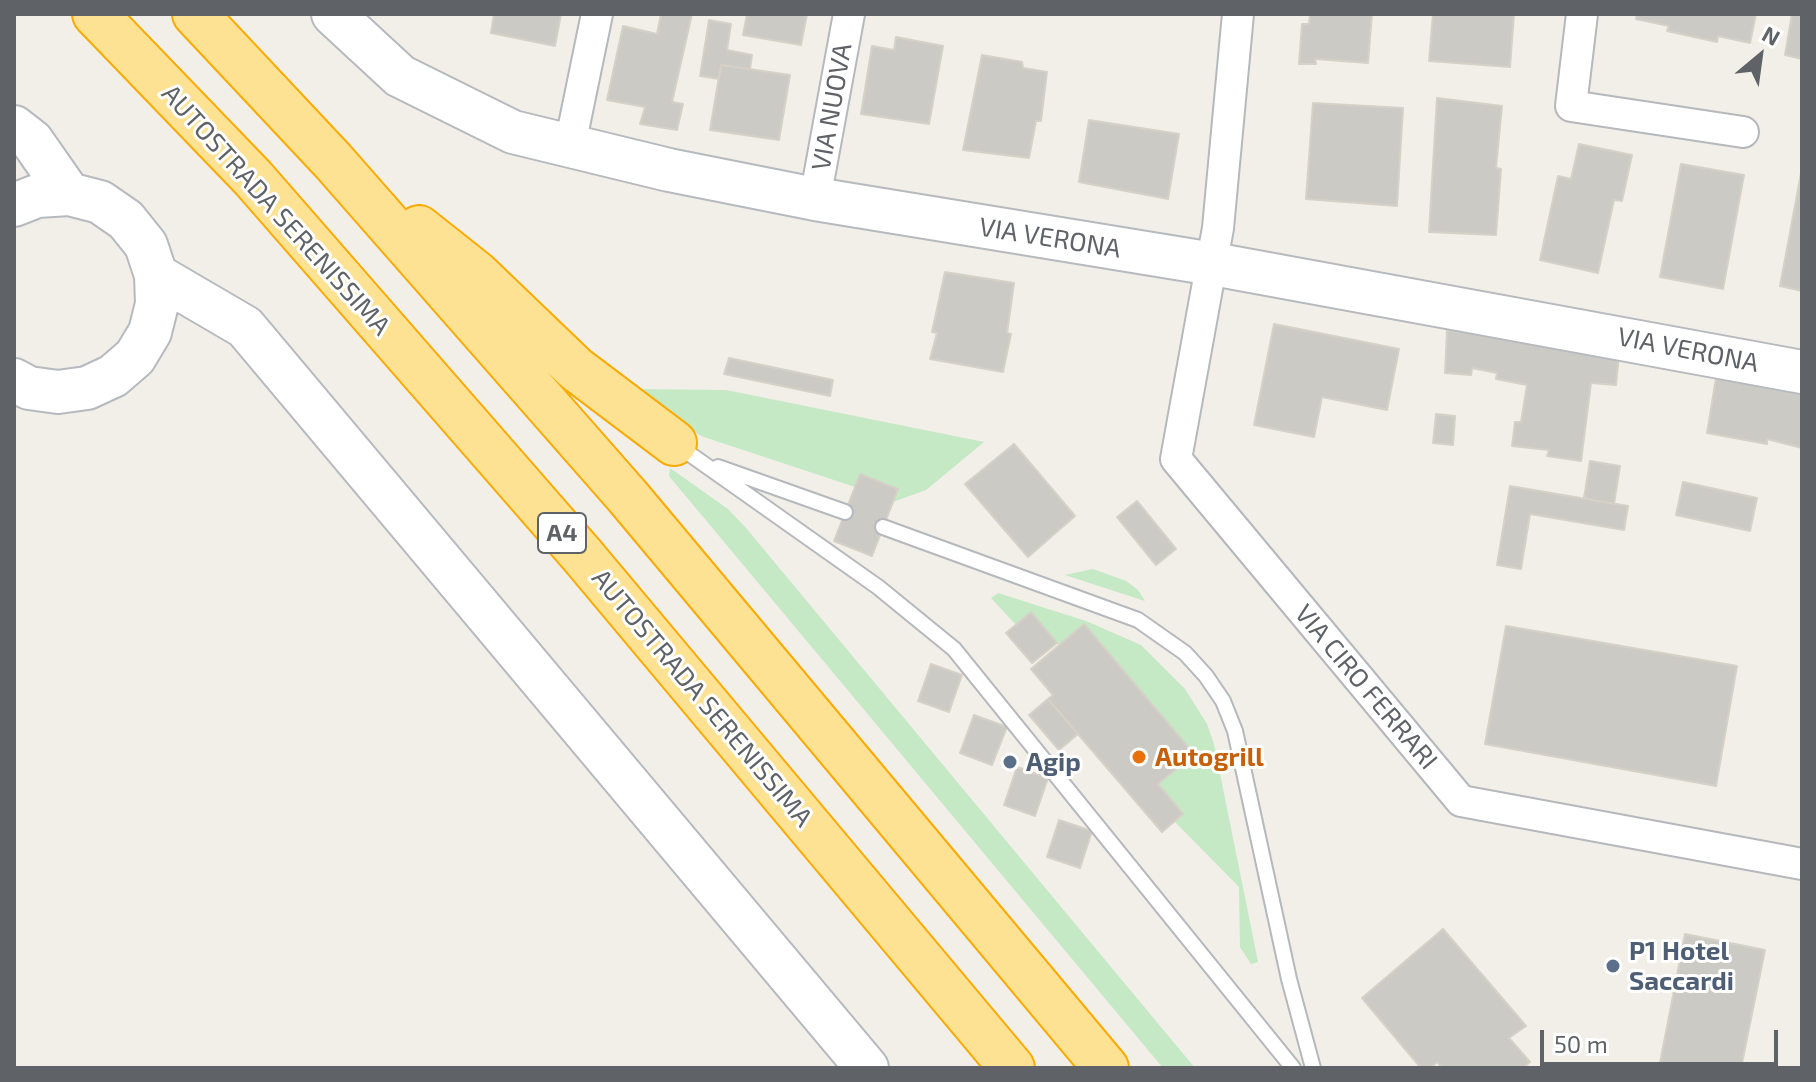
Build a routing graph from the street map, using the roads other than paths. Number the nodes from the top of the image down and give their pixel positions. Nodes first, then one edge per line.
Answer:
1 (95, 14) edge
2 (195, 14) edge
3 (333, 14) edge
4 (597, 14) edge
5 (849, 14) edge
6 (1238, 14) edge
7 (1582, 14) edge
8 (14, 127) edge
9 (1743, 132) dead end
10 (570, 145) junction
11 (333, 161) junction
12 (34, 195) edge
13 (815, 199) junction
14 (1213, 264) junction
15 (156, 275) junction
16 (1802, 372) edge
17 (14, 380) edge
18 (686, 451) junction
19 (845, 512) dead end
20 (883, 527) dead end
21 (1802, 864) edge
22 (867, 1068) edge
23 (1012, 1068) edge
24 (1106, 1068) edge
25 (1293, 1068) edge
26 (1313, 1068) edge

1 - 23 highway, AUTOSTRADA SERENISSIMA / A4
2 - 11 highway
3 - 10 street, VIA VERONA
4 - 10 street
5 - 13 street, VIA NUOVA
6 - 14 street
7 - 9 street
8 - 12 street
10 - 13 street, VIA VERONA
11 - 18 highway
11 - 24 highway
12 - 15 street
13 - 14 street, VIA VERONA
14 - 16 street, VIA VERONA
14 - 21 street, VIA CIRO FERRARI
15 - 17 street
15 - 22 street
18 - 19 lane
18 - 25 lane
20 - 26 lane

